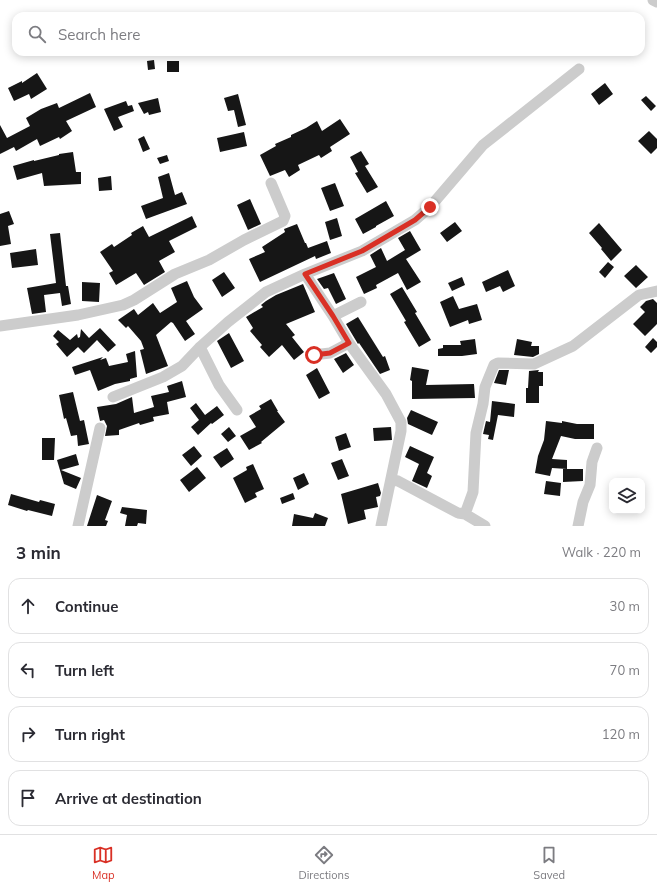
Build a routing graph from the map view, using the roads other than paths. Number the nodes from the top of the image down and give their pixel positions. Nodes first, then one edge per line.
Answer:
1 (653, 0) edge
2 (657, 2) edge
3 (579, 69) dead end
4 (271, 183) dead end
5 (305, 274) junction
6 (657, 291) edge
7 (361, 302) dead end
8 (333, 316) junction
9 (0, 326) edge
10 (349, 343) junction
11 (200, 347) junction
12 (314, 355) dead end
13 (113, 397) dead end
14 (237, 410) dead end
15 (100, 428) dead end
16 (598, 448) dead end
17 (392, 480) junction
18 (465, 514) junction
19 (78, 526) edge
20 (382, 526) edge
21 (485, 526) edge
22 (578, 526) edge

1 - 2 street
3 - 5 street
4 - 9 street
5 - 8 street
5 - 11 street
6 - 18 street
7 - 8 street
8 - 10 street
10 - 12 street
10 - 17 street
11 - 13 street
11 - 14 street
15 - 19 street
16 - 22 street
17 - 18 street
17 - 20 street
18 - 21 street

